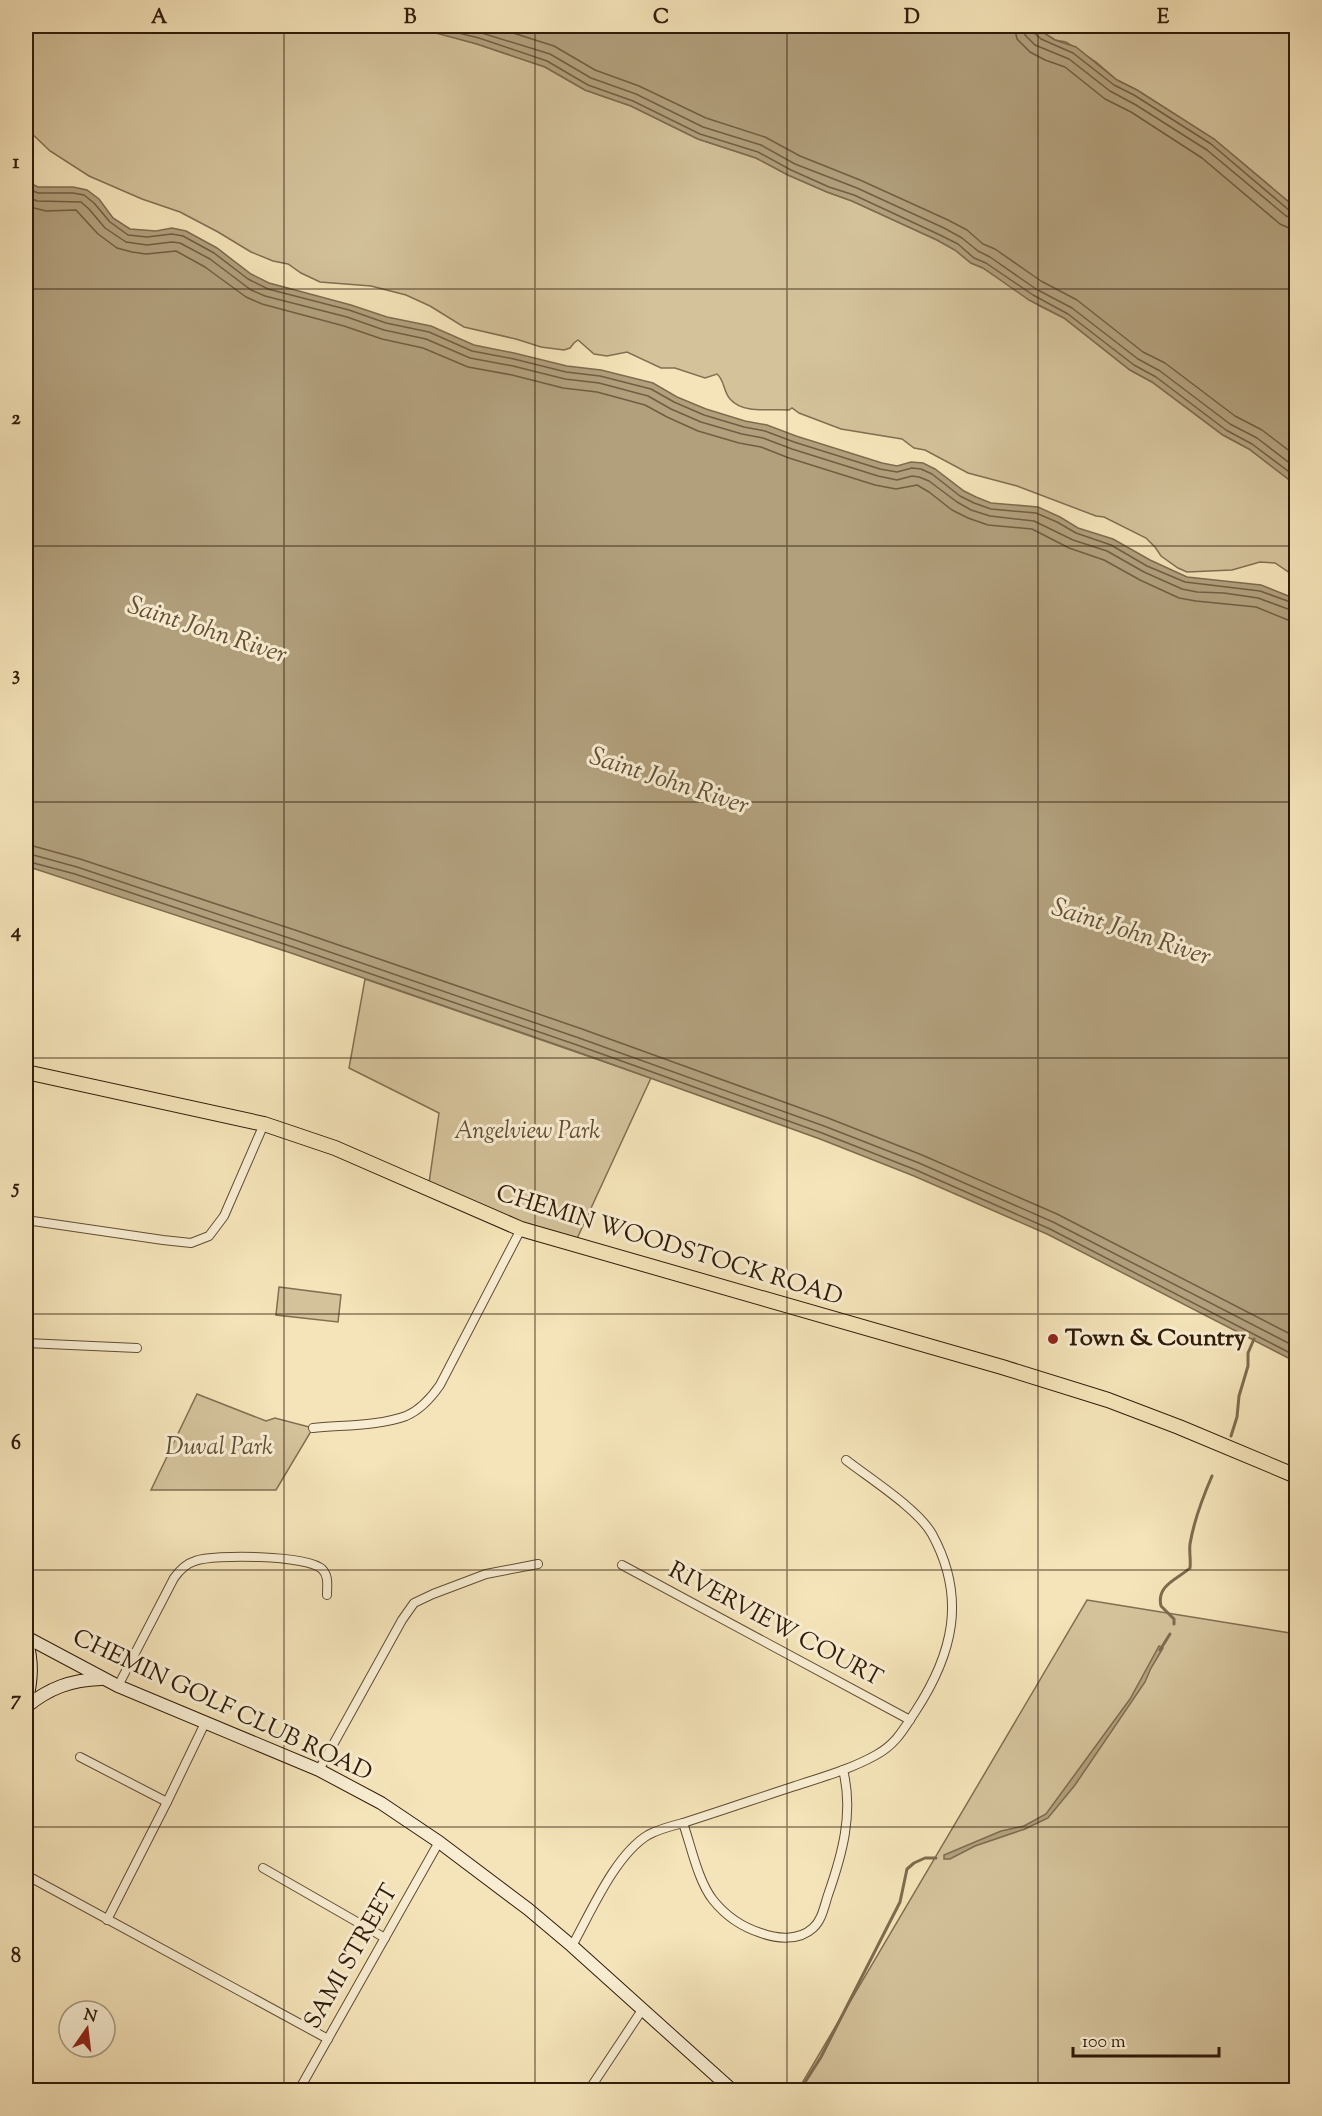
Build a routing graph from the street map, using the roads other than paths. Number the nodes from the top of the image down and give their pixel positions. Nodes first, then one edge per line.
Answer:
1 (26, 1072) edge
2 (264, 1124) junction
3 (26, 1220) edge
4 (521, 1229) junction
5 (26, 1343) edge
6 (137, 1348) dead end
7 (314, 1428) dead end
8 (846, 1460) dead end
9 (1296, 1476) edge
10 (538, 1564) dead end
11 (622, 1565) dead end
12 (327, 1595) dead end
13 (26, 1637) edge
14 (104, 1679) junction
15 (118, 1686) junction
16 (26, 1706) edge
17 (910, 1720) junction
18 (205, 1723) junction
19 (80, 1756) dead end
20 (319, 1770) junction
21 (843, 1770) junction
22 (167, 1802) junction
23 (683, 1823) junction
24 (439, 1842) junction
25 (263, 1868) dead end
26 (26, 1875) edge
27 (107, 1920) junction
28 (385, 1938) junction
29 (572, 1946) junction
30 (642, 2010) junction
31 (327, 2039) junction
32 (299, 2091) edge
33 (589, 2091) edge
34 (732, 2091) edge

1 - 2 main road, CHEMIN WOODSTOCK ROAD
2 - 3 street
2 - 4 main road, CHEMIN WOODSTOCK ROAD
4 - 7 street
4 - 9 main road, CHEMIN WOODSTOCK ROAD
5 - 6 street
8 - 17 street
10 - 20 street
11 - 17 street, RIVERVIEW COURT
12 - 15 street
13 - 14 street, CHEMIN GOLF CLUB ROAD
13 - 16 street
14 - 15 street, CHEMIN GOLF CLUB ROAD
14 - 16 street
15 - 18 street, CHEMIN GOLF CLUB ROAD
17 - 21 street
18 - 20 street, CHEMIN GOLF CLUB ROAD
18 - 22 street
19 - 22 street
20 - 24 street, CHEMIN GOLF CLUB ROAD
21 - 23 street
21 - 23 street
22 - 27 street
23 - 29 street
24 - 28 street, SAMI STREET
24 - 29 street, CHEMIN GOLF CLUB ROAD
25 - 28 street
26 - 27 street
27 - 31 street
28 - 31 street, SAMI STREET
29 - 30 street, CHEMIN GOLF CLUB ROAD
30 - 33 street
30 - 34 street, CHEMIN GOLF CLUB ROAD
31 - 32 street, SAMI STREET

